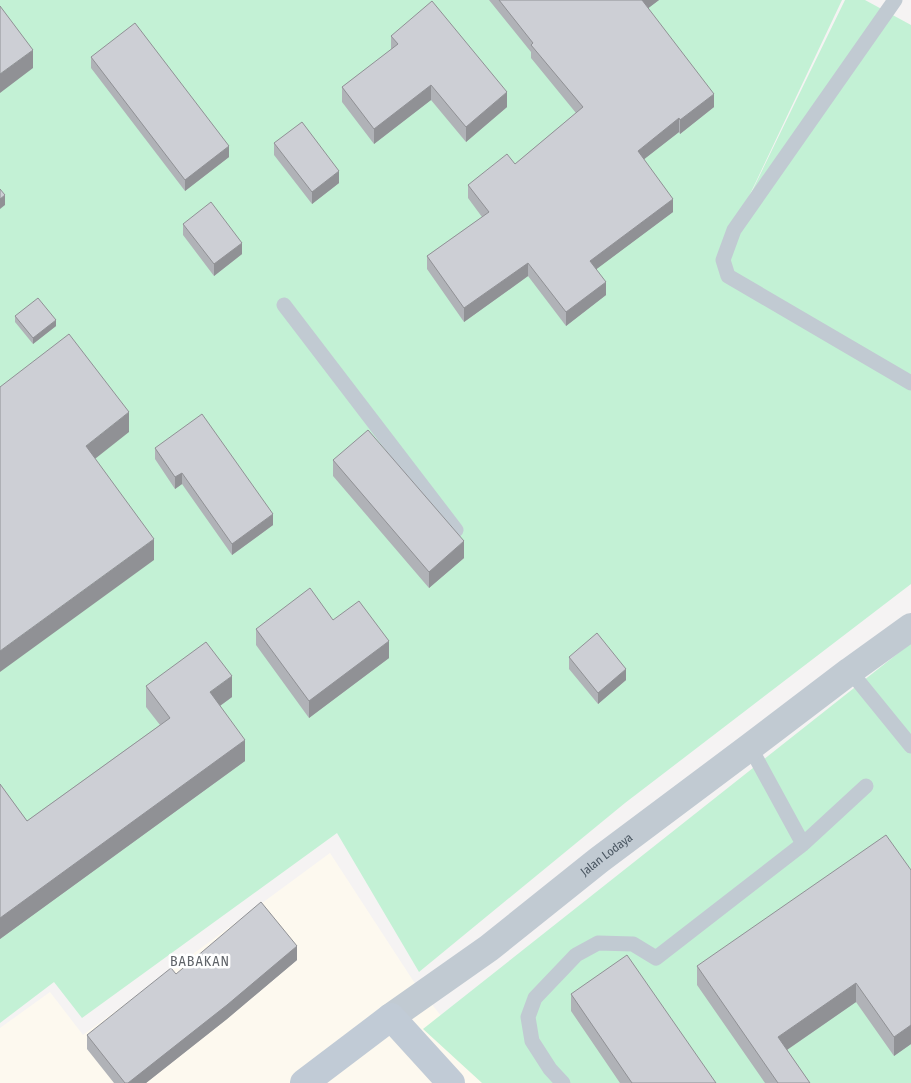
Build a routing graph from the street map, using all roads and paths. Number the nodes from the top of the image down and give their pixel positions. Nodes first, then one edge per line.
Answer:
1 (895, 0) edge
2 (284, 305) dead end
3 (911, 383) edge
4 (456, 530) edge
5 (911, 628) edge
6 (850, 671) junction
7 (911, 746) edge
8 (750, 748) junction
9 (866, 786) dead end
10 (803, 844) junction
11 (391, 1017) junction
12 (304, 1083) edge
13 (451, 1083) edge
14 (563, 1083) edge

1 - 3 lane
2 - 4 lane
5 - 6 street, Jalan Lodaya
6 - 7 lane
6 - 8 street, Jalan Lodaya
8 - 10 lane
8 - 11 street, Jalan Lodaya
9 - 10 lane
10 - 14 lane
11 - 12 street, Jalan Lodaya
11 - 13 street

